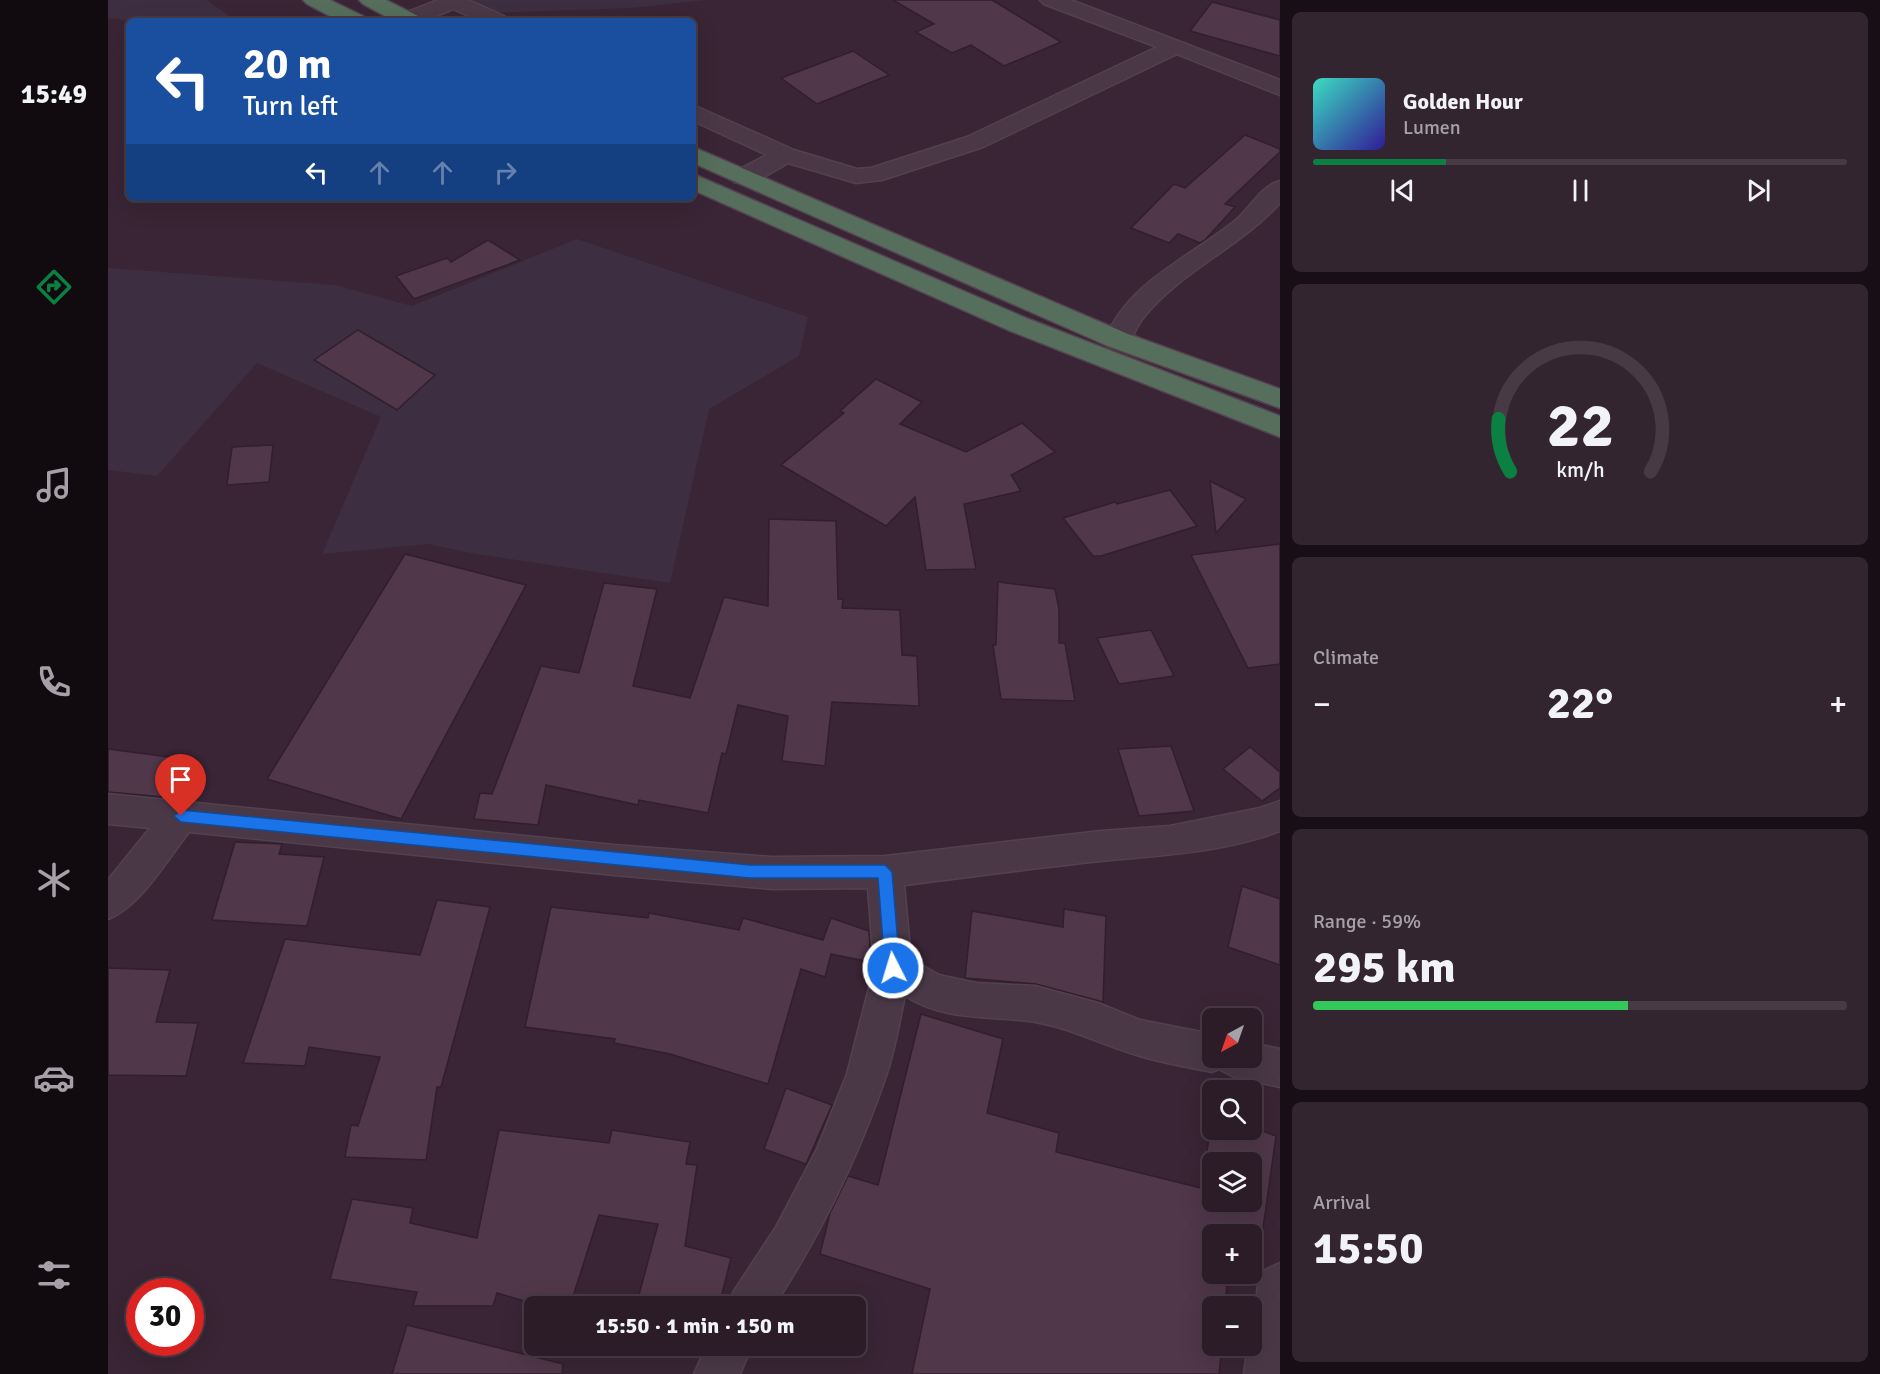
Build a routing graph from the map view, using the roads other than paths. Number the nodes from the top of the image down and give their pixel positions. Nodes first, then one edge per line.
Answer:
1 (314, 0) edge
2 (370, 0) edge
3 (454, 0) edge
4 (1051, 0) edge
5 (349, 18) edge
6 (405, 18) edge
7 (414, 18) edge
8 (490, 18) edge
9 (1176, 46) junction
10 (1280, 88) edge
11 (696, 113) edge
12 (786, 154) junction
13 (696, 155) edge
14 (743, 177) junction
15 (696, 182) edge
16 (1280, 188) edge
17 (1118, 340) junction
18 (1280, 399) edge
19 (1280, 427) edge
20 (108, 809) edge
21 (181, 816) junction
22 (1280, 816) edge
23 (885, 872) junction
24 (108, 903) edge
25 (893, 968) junction
26 (1202, 1051) edge
27 (1262, 1064) edge
28 (1280, 1068) edge
29 (1280, 1284) edge
30 (755, 1296) edge
31 (725, 1356) edge
32 (716, 1374) edge
33 (1266, 1374) edge

1 - 5 highway
2 - 6 highway
3 - 7 street
3 - 8 street
4 - 9 street
9 - 10 street
9 - 12 street
11 - 12 street
12 - 14 street
13 - 14 highway
14 - 17 highway
15 - 19 highway
16 - 17 street
17 - 18 highway
20 - 21 street
21 - 23 street
21 - 24 street
22 - 23 street
23 - 25 street
25 - 26 street
25 - 30 street
27 - 28 street
29 - 33 street
31 - 32 street

